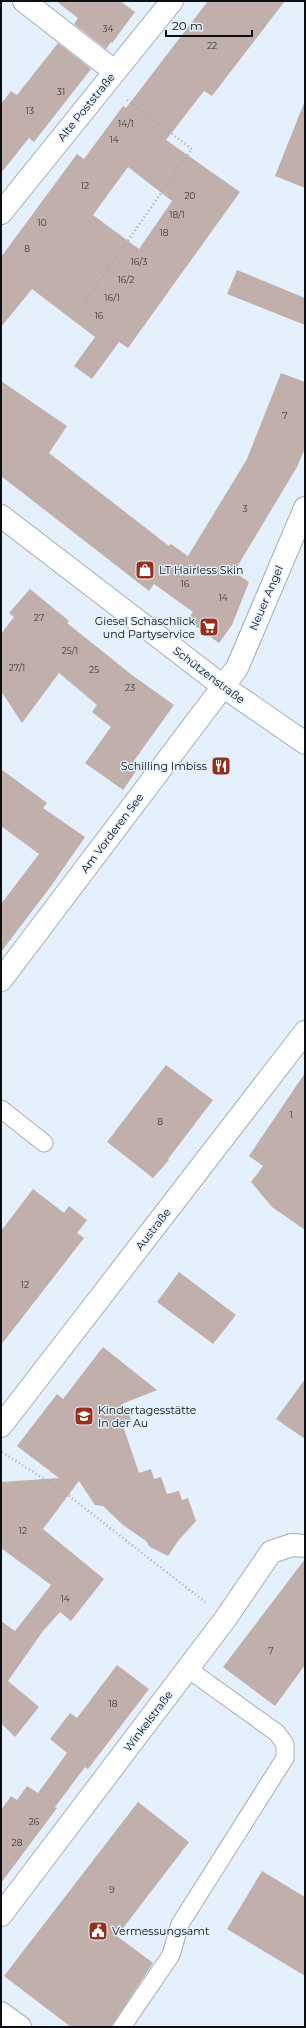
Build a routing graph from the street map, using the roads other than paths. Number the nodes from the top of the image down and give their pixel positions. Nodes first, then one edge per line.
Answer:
1 (24, 1) edge
2 (172, 1) edge
3 (109, 77) junction
4 (1, 213) edge
5 (305, 508) edge
6 (1, 516) edge
7 (224, 687) junction
8 (305, 743) edge
9 (1, 980) edge
10 (305, 1032) edge
11 (1, 1109) edge
12 (44, 1142) dead end
13 (1, 1426) edge
14 (305, 1546) edge
15 (188, 1669) junction
16 (1, 1915) edge
17 (1, 2013) edge
18 (20, 2027) edge
19 (122, 2027) edge

1 - 3 street
2 - 3 street, Alte Poststraße
3 - 4 street, Alte Poststraße
5 - 7 street, Neuer Angel
6 - 7 street, Schützenstraße
7 - 8 street, Schützenstraße
7 - 9 street, Am Vorderen See
10 - 13 street, Austraße
11 - 12 lane
14 - 15 street, Winkelstraße
15 - 16 street, Winkelstraße
15 - 19 lane
17 - 18 street

